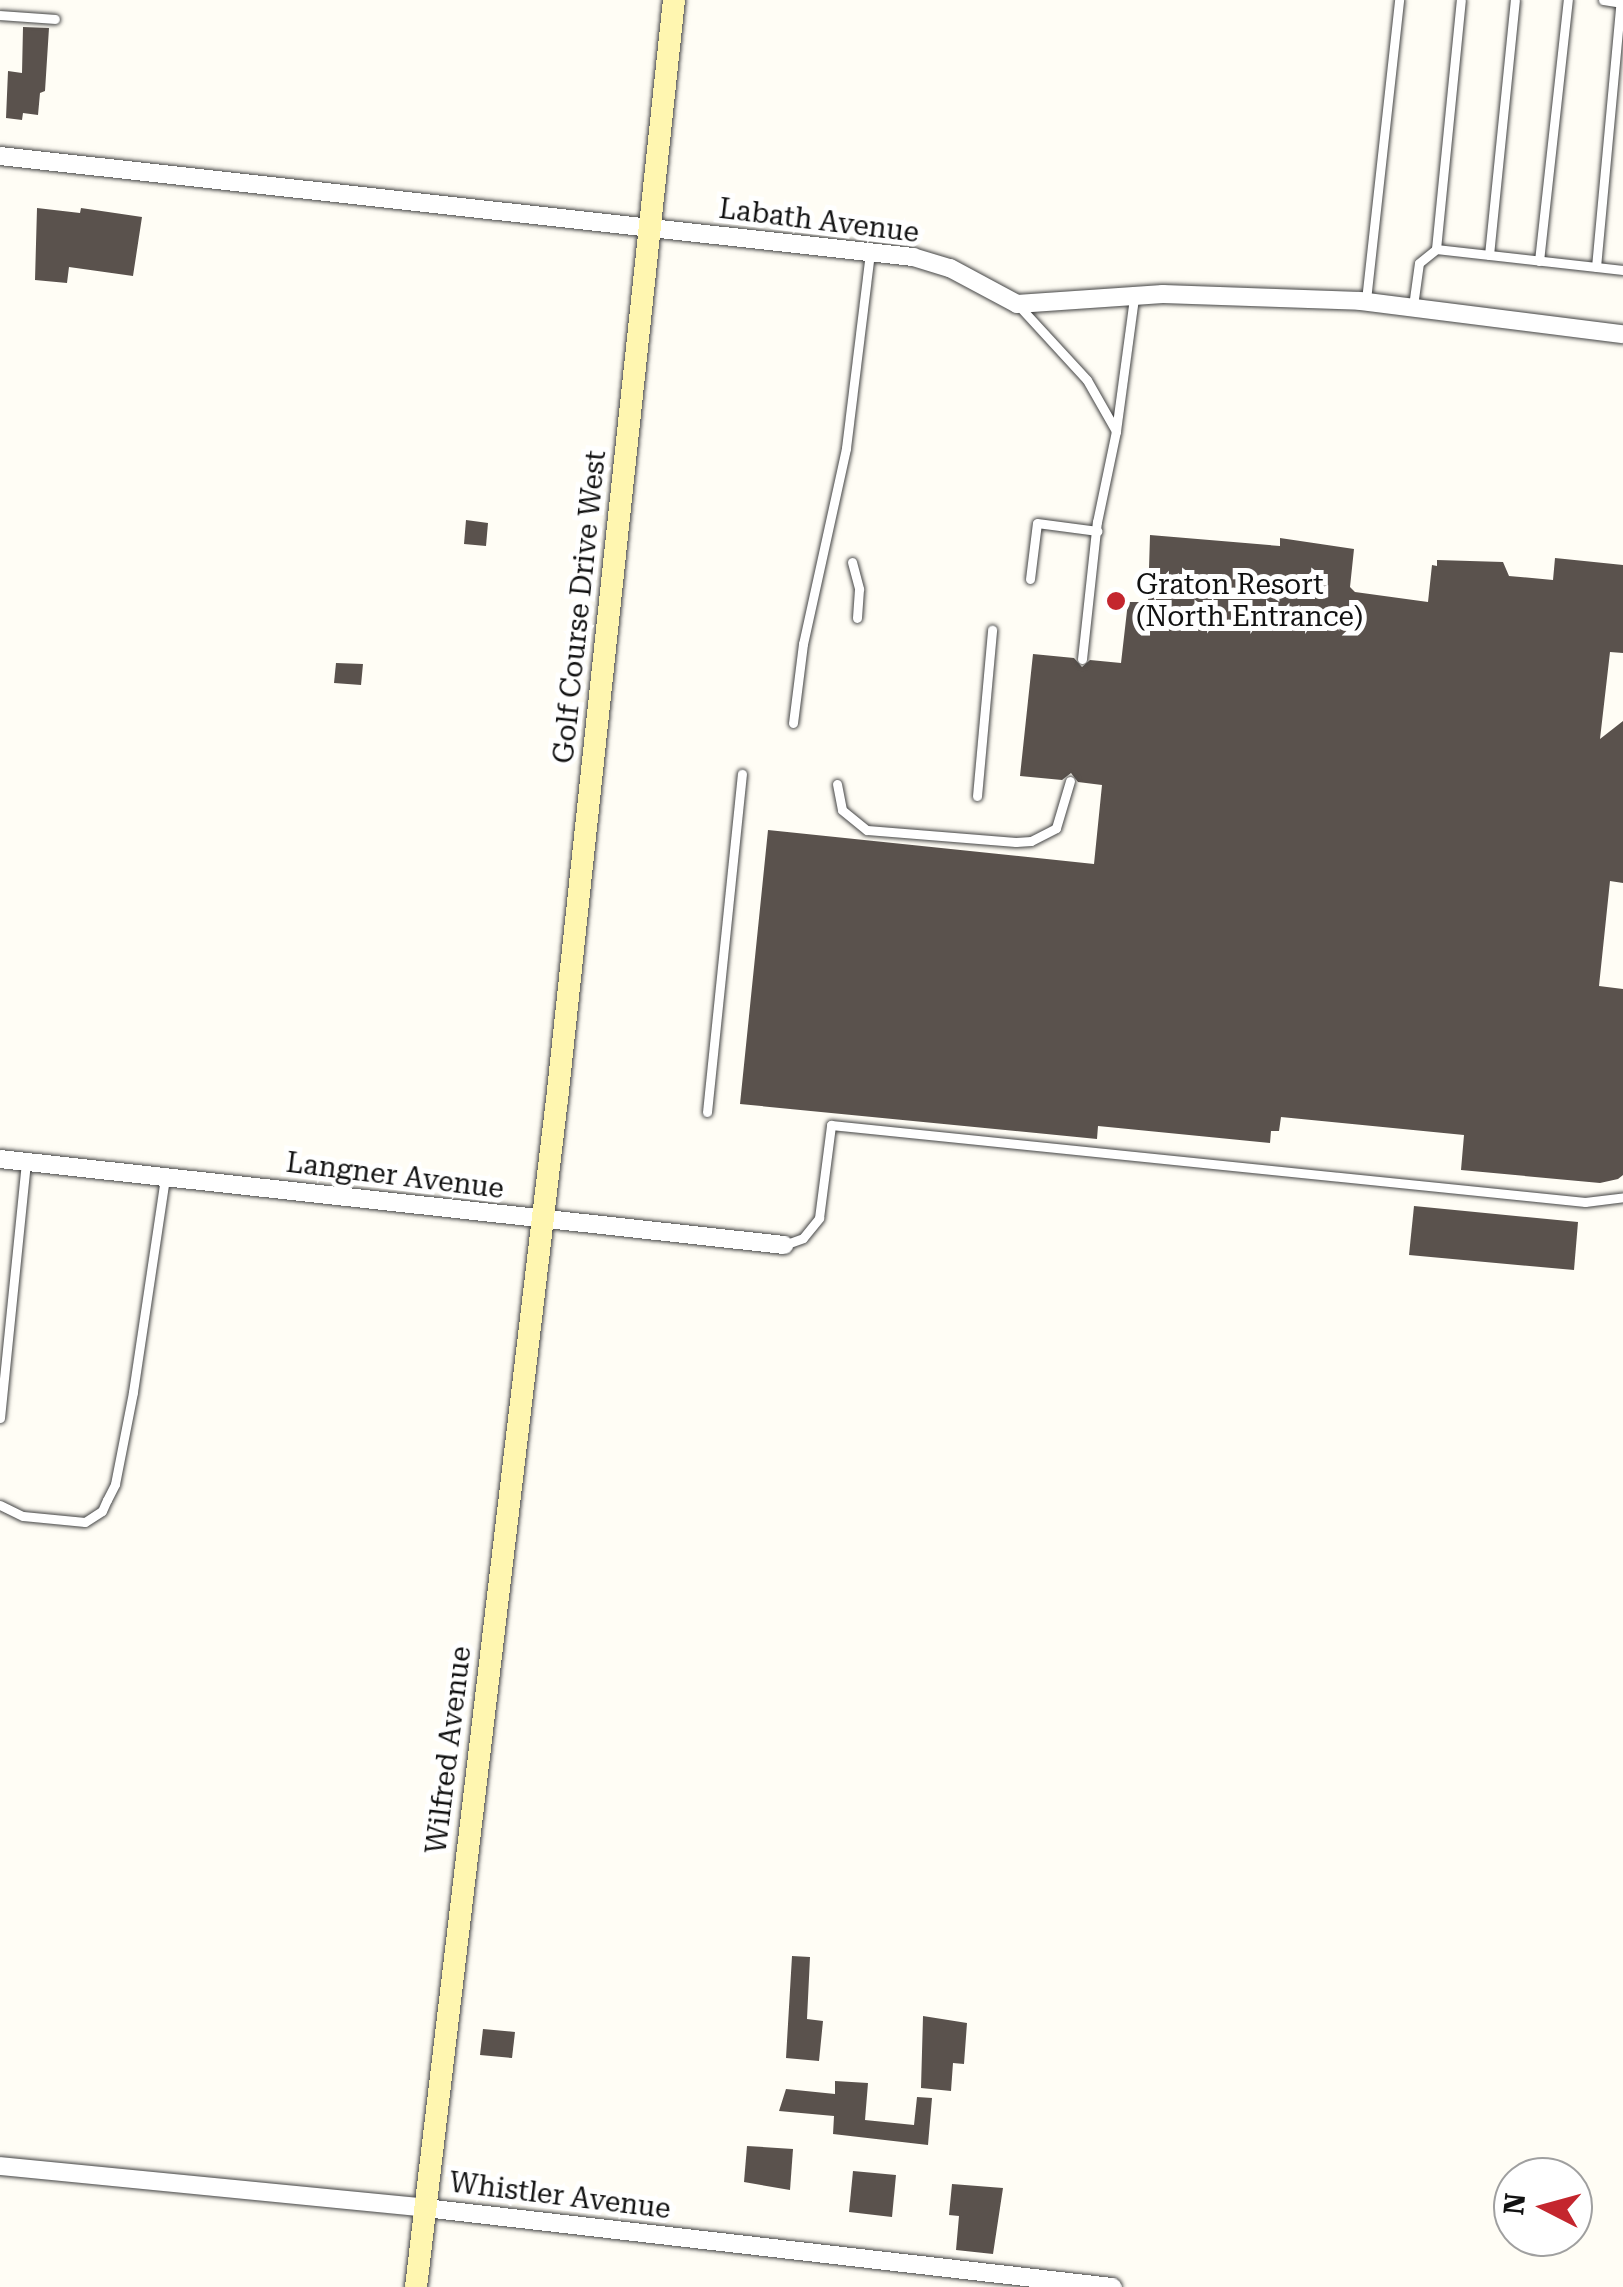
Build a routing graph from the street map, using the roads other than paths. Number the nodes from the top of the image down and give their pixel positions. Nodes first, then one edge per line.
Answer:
1 (674, 0) edge
2 (1398, 0) edge
3 (1460, 0) edge
4 (1515, 0) edge
5 (1568, 0) edge
6 (1603, 0) edge
7 (1622, 2) edge
8 (0, 15) edge
9 (55, 19) dead end
10 (1620, 43) edge
11 (0, 156) edge
12 (650, 231) junction
13 (1436, 249) junction
14 (870, 252) junction
15 (1489, 255) junction
16 (1538, 261) junction
17 (1596, 267) junction
18 (1623, 270) edge
19 (1134, 297) junction
20 (1366, 302) junction
21 (1017, 304) junction
22 (1413, 306) junction
23 (1623, 334) edge
24 (1116, 431) junction
25 (1096, 531) junction
26 (852, 562) dead end
27 (1030, 579) dead end
28 (857, 618) dead end
29 (992, 630) dead end
30 (1082, 659) dead end
31 (793, 723) dead end
32 (742, 774) dead end
33 (1070, 781) dead end
34 (837, 784) dead end
35 (977, 796) dead end
36 (707, 1112) dead end
37 (0, 1159) edge
38 (26, 1161) junction
39 (164, 1177) junction
40 (1623, 1197) edge
41 (543, 1220) junction
42 (784, 1245) joint
43 (0, 1418) edge
44 (0, 1505) edge
45 (0, 2166) edge
46 (425, 2208) junction
47 (416, 2287) edge
48 (1112, 2287) edge

1 - 12 street, Golf Course Drive West
2 - 20 lane
3 - 13 lane
4 - 15 lane
5 - 16 lane
6 - 7 lane
7 - 10 lane
8 - 9 lane
10 - 17 lane
11 - 12 street, Labath Avenue
12 - 14 street, Labath Avenue
12 - 41 street, Golf Course Drive West
13 - 15 lane
13 - 22 lane
14 - 21 street, Labath Avenue
14 - 31 lane
15 - 16 lane
16 - 17 lane
17 - 18 lane
19 - 20 street
19 - 21 street
19 - 24 lane
20 - 22 street
21 - 24 lane
22 - 23 street
24 - 25 lane
25 - 27 lane
25 - 30 lane
26 - 28 lane
29 - 35 lane
32 - 36 lane
33 - 34 lane
37 - 38 street, Langner Avenue
38 - 39 street, Langner Avenue
38 - 43 lane
39 - 41 street, Langner Avenue
39 - 44 lane
40 - 42 lane
41 - 42 street, Langner Avenue
41 - 46 street, Wilfred Avenue
45 - 46 street, Whistler Avenue
46 - 47 street, Wilfred Avenue
46 - 48 street, Whistler Avenue

